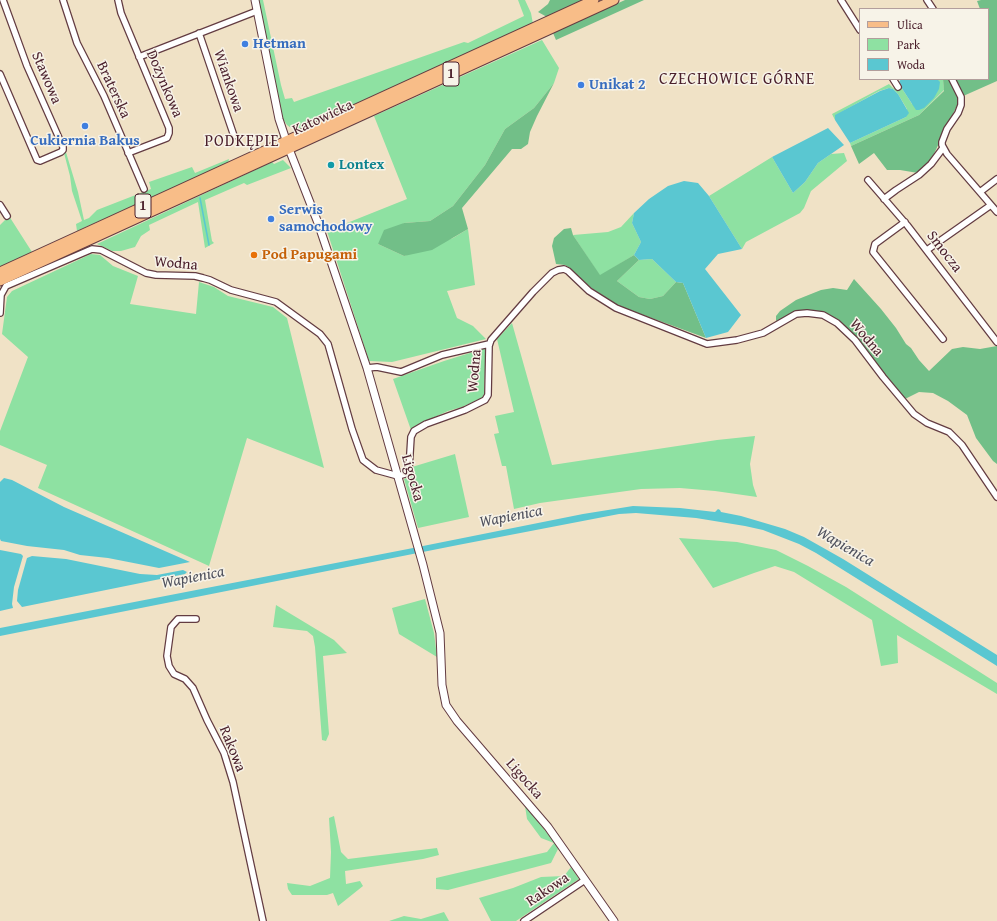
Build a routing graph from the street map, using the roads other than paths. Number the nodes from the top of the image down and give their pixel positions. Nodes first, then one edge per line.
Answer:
1 (3, 0) edge
2 (63, 0) edge
3 (118, 0) edge
4 (255, 0) edge
5 (594, 0) edge
6 (614, 0) edge
7 (841, 0) edge
8 (257, 11) junction
9 (859, 28) edge
10 (199, 33) junction
11 (139, 57) junction
12 (0, 74) edge
13 (894, 80) edge
14 (952, 80) edge
15 (898, 87) dead end
16 (234, 136) dead end
17 (287, 145) junction
18 (943, 148) junction
19 (128, 154) junction
20 (997, 179) edge
21 (868, 180) dead end
22 (144, 189) dead end
23 (980, 192) junction
24 (884, 199) junction
25 (0, 205) edge
26 (991, 205) junction
27 (997, 212) edge
28 (6, 216) dead end
29 (905, 222) junction
30 (927, 250) junction
31 (0, 272) edge
32 (0, 281) edge
33 (0, 313) edge
34 (943, 339) dead end
35 (997, 342) edge
36 (489, 344) junction
37 (367, 368) junction
38 (398, 476) junction
39 (997, 497) edge
40 (196, 619) dead end
41 (585, 880) junction
42 (263, 921) edge
43 (524, 921) edge
44 (614, 921) edge

1 - 12 street, Stawowa
2 - 19 street, Braterska
3 - 11 street, Dożynkowa
4 - 8 street, Ligocka
5 - 17 main road, Katowicka / 1
6 - 17 main road, Katowicka / 1
7 - 9 street
8 - 10 street
8 - 17 street, Ligocka
10 - 11 street
10 - 16 street, Wiankowa
11 - 19 street, Dożynkowa
13 - 15 street
14 - 18 street
17 - 31 main road, Katowicka / 1
17 - 32 main road, Katowicka / 1
17 - 37 street, Ligocka
18 - 23 street
18 - 24 street
19 - 22 street, Braterska
20 - 23 street
21 - 24 street, Smocza
23 - 26 street
24 - 29 street, Smocza
25 - 28 street
26 - 27 street
26 - 30 street
29 - 30 street, Smocza
29 - 34 street
30 - 35 street, Smocza
33 - 38 street, Wodna
36 - 37 street
36 - 38 street, Wodna
36 - 39 street, Wodna
37 - 38 street, Ligocka
38 - 41 street, Ligocka
40 - 42 street, Rakowa
41 - 43 street, Rakowa
41 - 44 street, Ligocka

